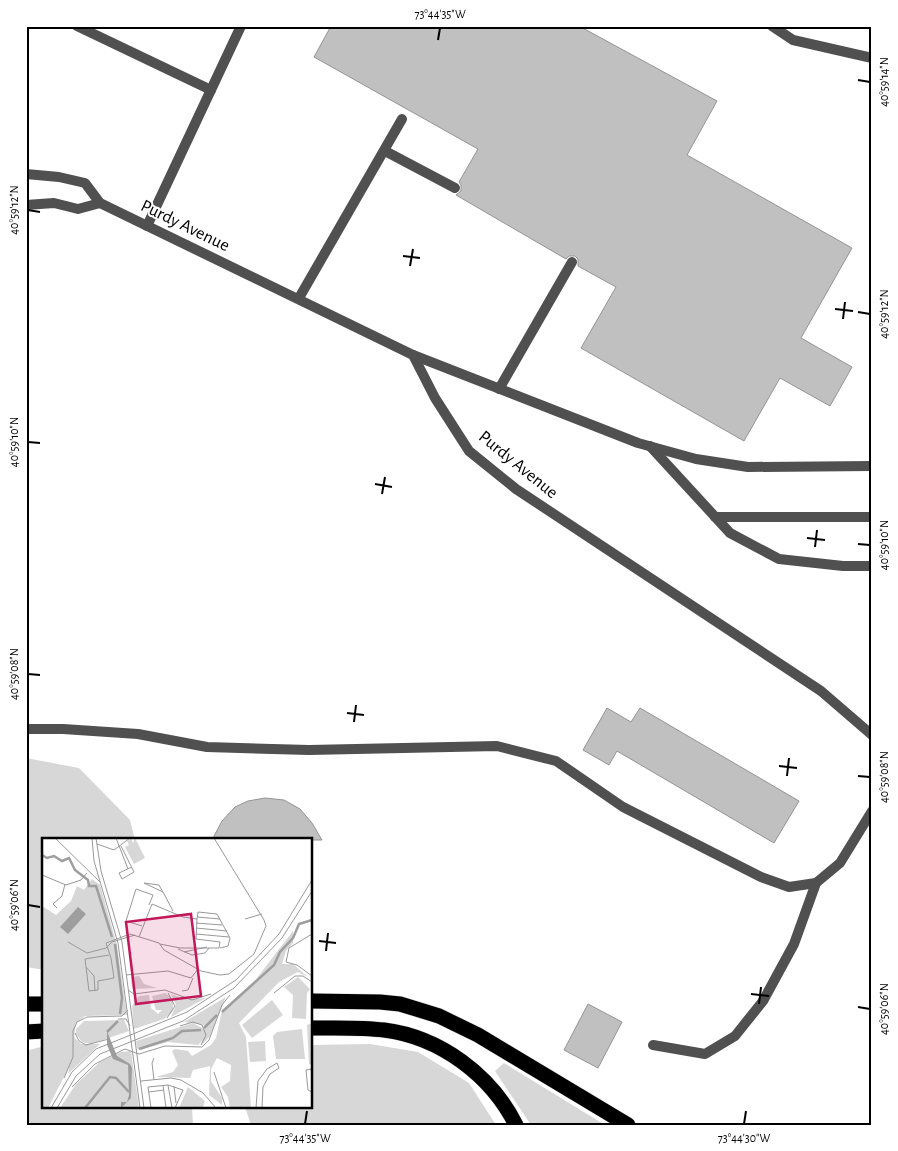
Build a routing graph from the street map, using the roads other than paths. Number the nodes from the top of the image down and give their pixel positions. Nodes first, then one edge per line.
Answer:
1 (77, 26) edge
2 (241, 26) edge
3 (772, 26) edge
4 (872, 58) edge
5 (211, 90) junction
6 (402, 120) dead end
7 (385, 151) junction
8 (26, 174) edge
9 (455, 188) dead end
10 (100, 203) junction
11 (26, 205) edge
12 (147, 226) junction
13 (572, 262) dead end
14 (299, 298) junction
15 (413, 355) junction
16 (499, 389) junction
17 (650, 446) junction
18 (872, 466) edge
19 (715, 517) junction
20 (872, 517) edge
21 (872, 566) edge
22 (26, 730) edge
23 (872, 735) edge
24 (872, 811) edge
25 (816, 883) junction
26 (312, 1001) edge
27 (26, 1004) edge
28 (42, 1004) edge
29 (312, 1028) edge
30 (42, 1031) edge
31 (26, 1032) edge
32 (652, 1045) dead end
33 (516, 1125) edge
34 (628, 1125) edge

1 - 5 street
2 - 5 street
3 - 4 street
5 - 12 street
6 - 7 street
7 - 9 street
7 - 14 street
8 - 10 street, Purdy Avenue
10 - 11 street
10 - 12 street, Purdy Avenue
12 - 14 street, Purdy Avenue
13 - 16 street
14 - 15 street, Purdy Avenue
15 - 16 street
15 - 23 street, Purdy Avenue
16 - 17 street
17 - 18 street
17 - 19 street
19 - 20 street
19 - 21 street
22 - 25 street
24 - 25 street
25 - 32 street
26 - 34 highway
27 - 28 highway
29 - 33 highway
30 - 31 highway

